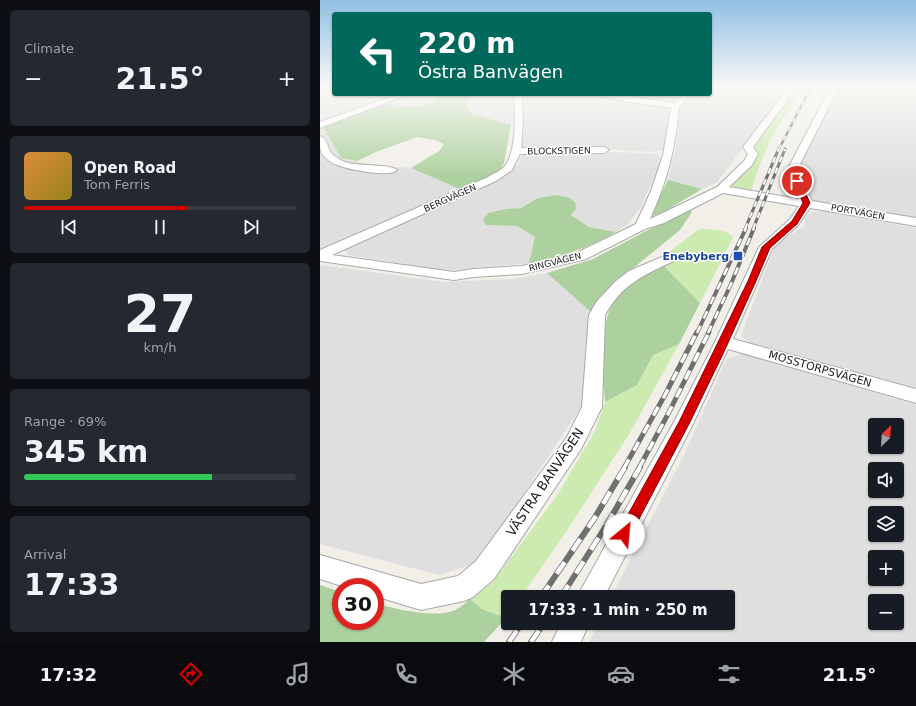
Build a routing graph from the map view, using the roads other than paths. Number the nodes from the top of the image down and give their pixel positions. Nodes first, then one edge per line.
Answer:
1 (342, 117) edge
2 (520, 117) edge
3 (674, 117) edge
4 (771, 117) edge
5 (819, 117) edge
6 (320, 125) edge
7 (320, 139) edge
8 (604, 150) dead end
9 (515, 151) junction
10 (392, 170) dead end
11 (721, 189) junction
12 (807, 203) junction
13 (916, 222) edge
14 (641, 226) junction
15 (320, 256) edge
16 (671, 257) dead end
17 (723, 342) junction
18 (916, 396) edge
19 (320, 567) edge
20 (594, 590) edge
21 (572, 630) edge
22 (566, 642) edge

1 - 6 street
2 - 9 street, BERGVÄGEN
3 - 14 street
4 - 11 street
5 - 12 street
7 - 10 street
8 - 9 street, BLOCKSTIGEN
9 - 15 street, BERGVÄGEN
11 - 12 street, PORTVÄGEN
11 - 14 street
12 - 13 street, PORTVÄGEN
12 - 17 street
14 - 15 street, RINGVÄGEN
16 - 19 street, VÄSTRA BANVÄGEN
17 - 18 street, MOSSTORPSVÄGEN
17 - 20 street
21 - 22 street

